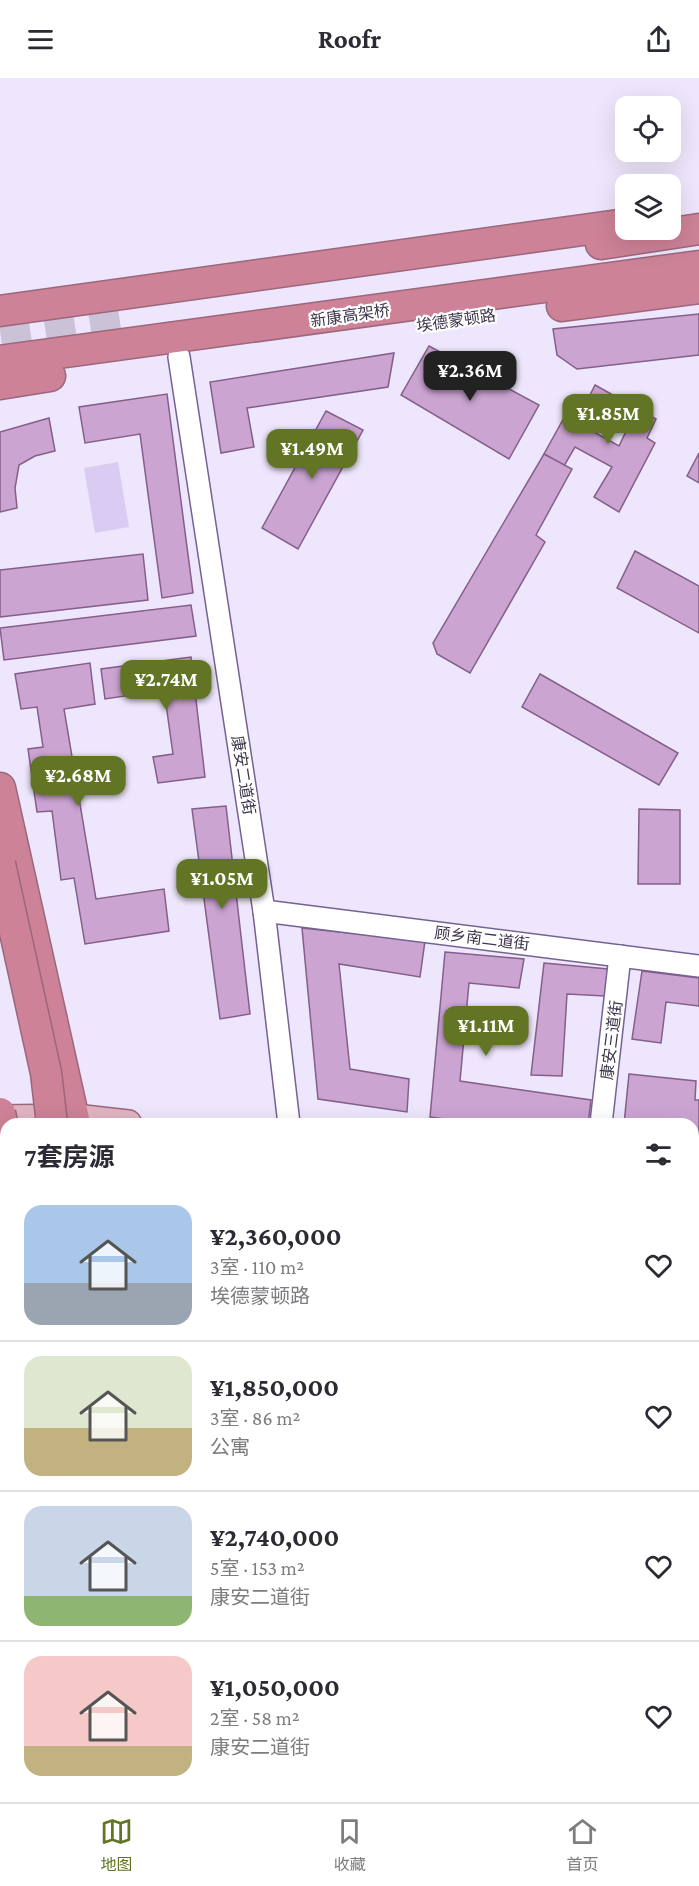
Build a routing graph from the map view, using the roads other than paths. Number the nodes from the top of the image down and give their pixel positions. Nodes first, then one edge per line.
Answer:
1 (699, 213) edge
2 (681, 215) edge
3 (615, 226) edge
4 (699, 229) edge
5 (699, 245) edge
6 (699, 266) edge
7 (699, 288) edge
8 (0, 311) edge
9 (179, 357) junction
10 (0, 361) edge
11 (0, 384) edge
12 (0, 788) edge
13 (0, 864) edge
14 (264, 911) junction
15 (0, 945) edge
16 (620, 956) junction
17 (699, 966) edge
18 (38, 1118) edge
19 (65, 1118) edge
20 (66, 1118) edge
21 (288, 1118) edge
22 (602, 1118) edge

1 - 2 highway
3 - 8 highway
4 - 5 highway
6 - 10 highway, 新康高架桥
7 - 9 highway, 埃德蒙顿路
9 - 11 highway, 埃德蒙顿路
9 - 14 street, 康安二道街
12 - 20 highway
13 - 19 highway, bridge
14 - 16 street, 顾乡南二道街
14 - 21 street, 康安二道街
15 - 18 highway
16 - 17 street, 顾乡南二道街
16 - 22 street, 康安三道街

